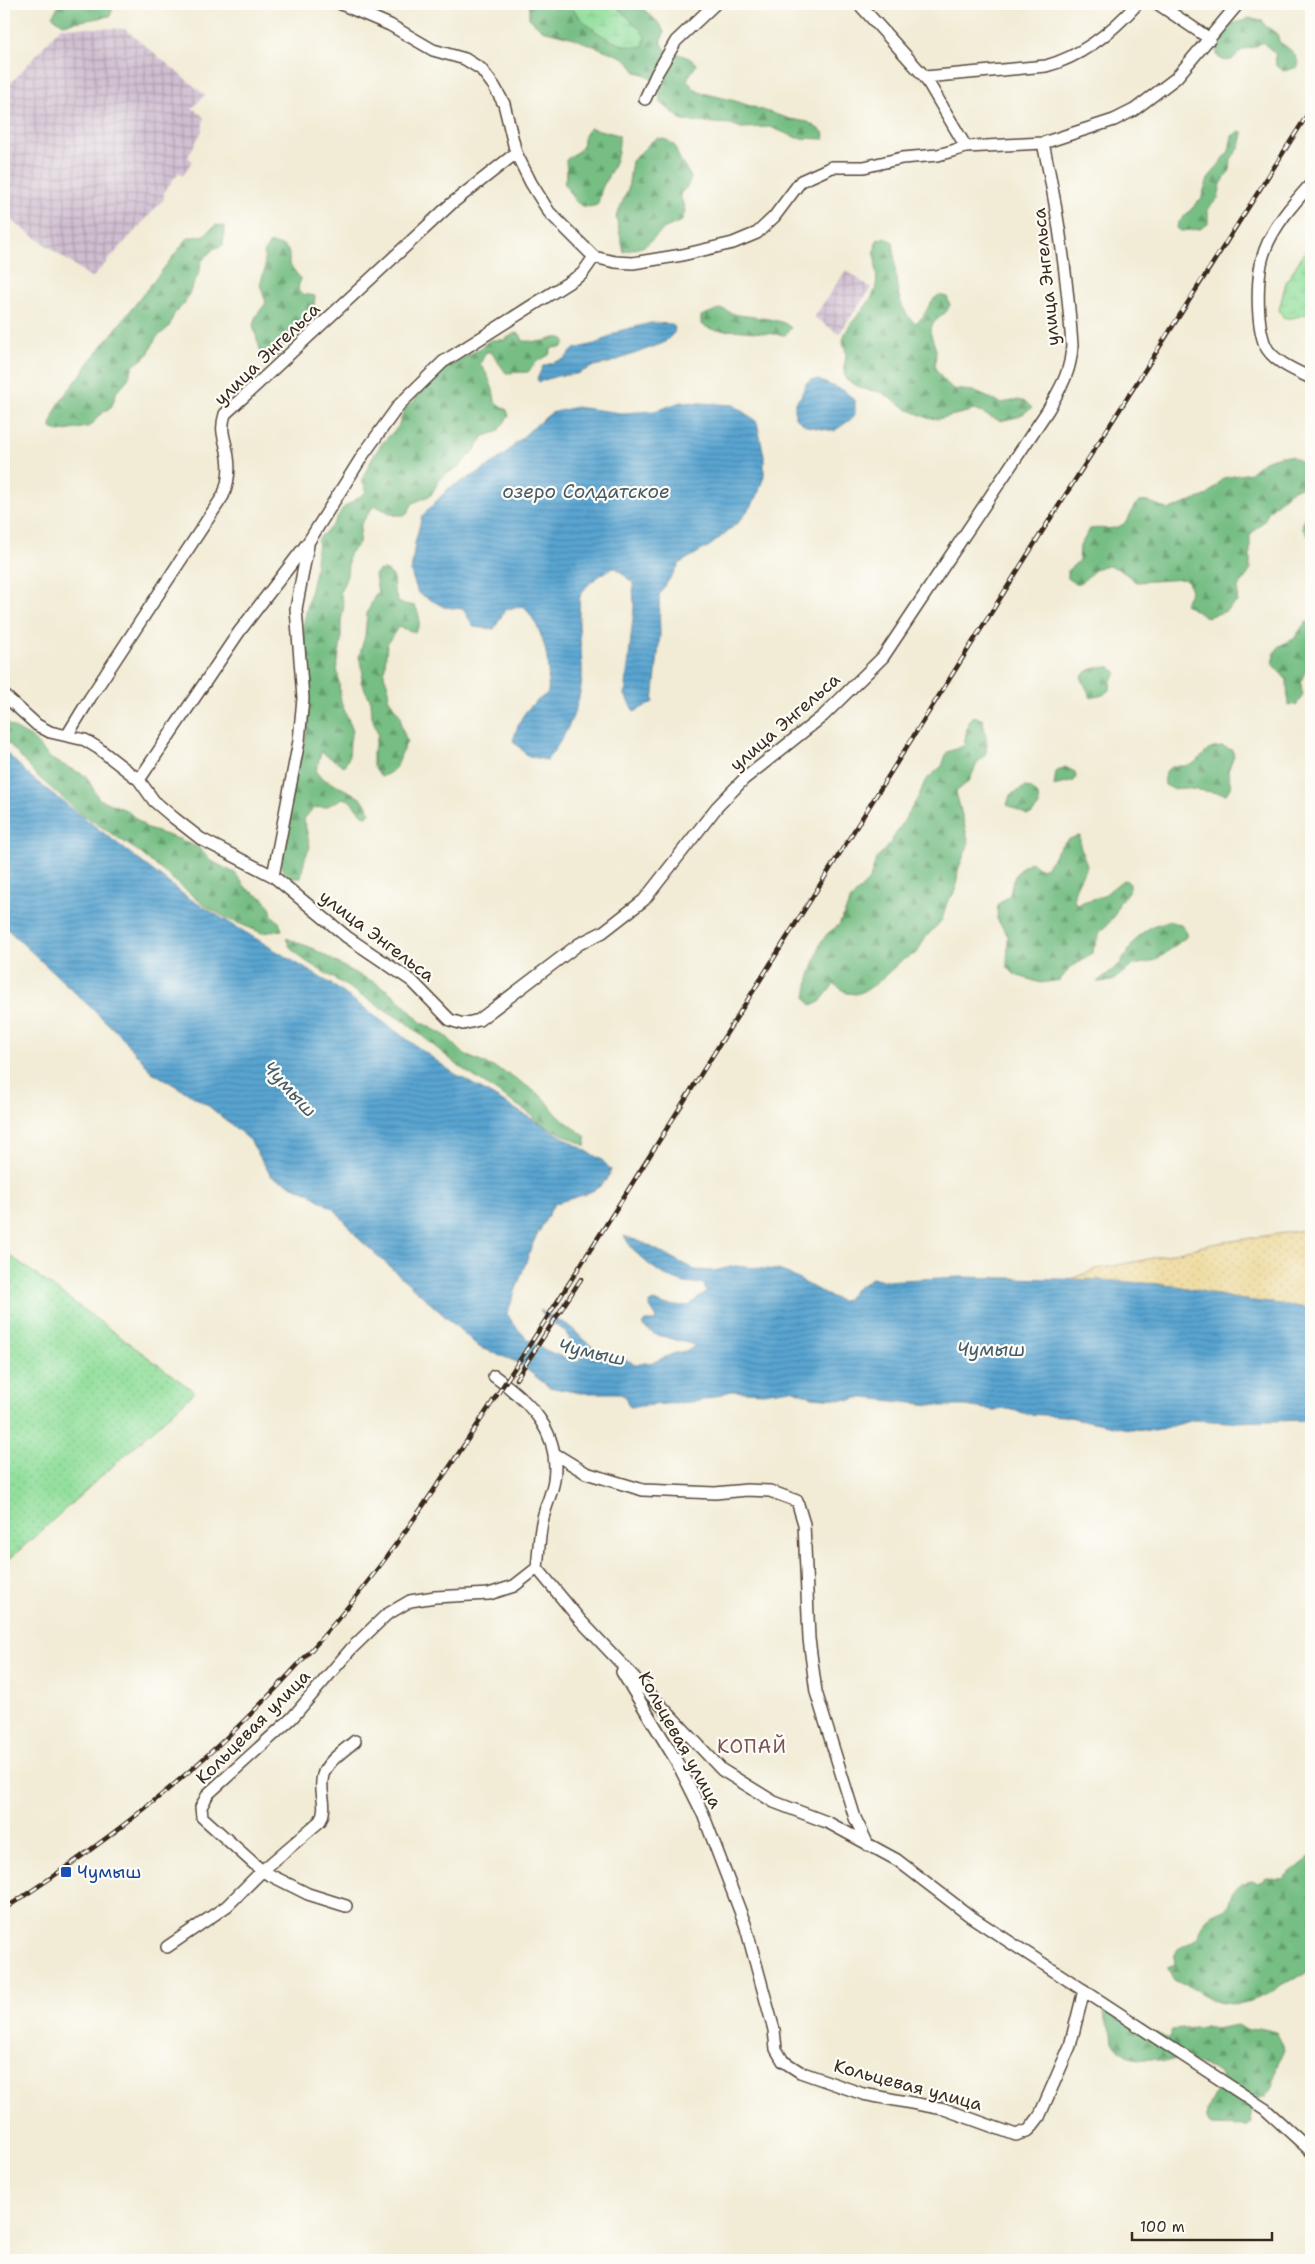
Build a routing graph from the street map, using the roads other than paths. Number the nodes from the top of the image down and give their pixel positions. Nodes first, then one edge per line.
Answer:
1 (342, 4) edge
2 (714, 4) edge
3 (859, 4) edge
4 (1137, 4) edge
5 (1158, 4) edge
6 (1238, 4) edge
7 (1210, 39) junction
8 (925, 77) junction
9 (645, 99) dead end
10 (1043, 142) junction
11 (966, 147) junction
12 (516, 153) junction
13 (1311, 184) edge
14 (594, 257) junction
15 (1311, 378) edge
16 (309, 541) junction
17 (4, 695) edge
18 (68, 734) junction
19 (139, 780) junction
20 (273, 876) junction
21 (494, 1376) dead end
22 (555, 1454) junction
23 (537, 1568) junction
24 (611, 1653) junction
25 (355, 1741) dead end
26 (868, 1845) junction
27 (262, 1871) junction
28 (346, 1906) dead end
29 (167, 1947) dead end
30 (1084, 1990) junction
31 (1311, 2151) edge

1 - 12 street
2 - 9 street
3 - 8 street
4 - 8 street
5 - 7 street
6 - 7 street
7 - 10 street
8 - 11 street
10 - 11 street
10 - 20 street, улица Энгельса
11 - 14 street
12 - 14 street
12 - 18 street, улица Энгельса
13 - 15 street
14 - 16 street
16 - 19 street
16 - 20 street
17 - 18 street, улица Энгельса
18 - 19 street, улица Энгельса
19 - 20 street, улица Энгельса
21 - 22 street
22 - 23 street
22 - 26 street
23 - 24 street, Кольцевая улица
23 - 27 street, Кольцевая улица
24 - 26 street, Кольцевая улица
24 - 30 street, Кольцевая улица
25 - 27 street
26 - 30 street, Кольцевая улица
27 - 28 street, Кольцевая улица
27 - 29 street
30 - 31 street

